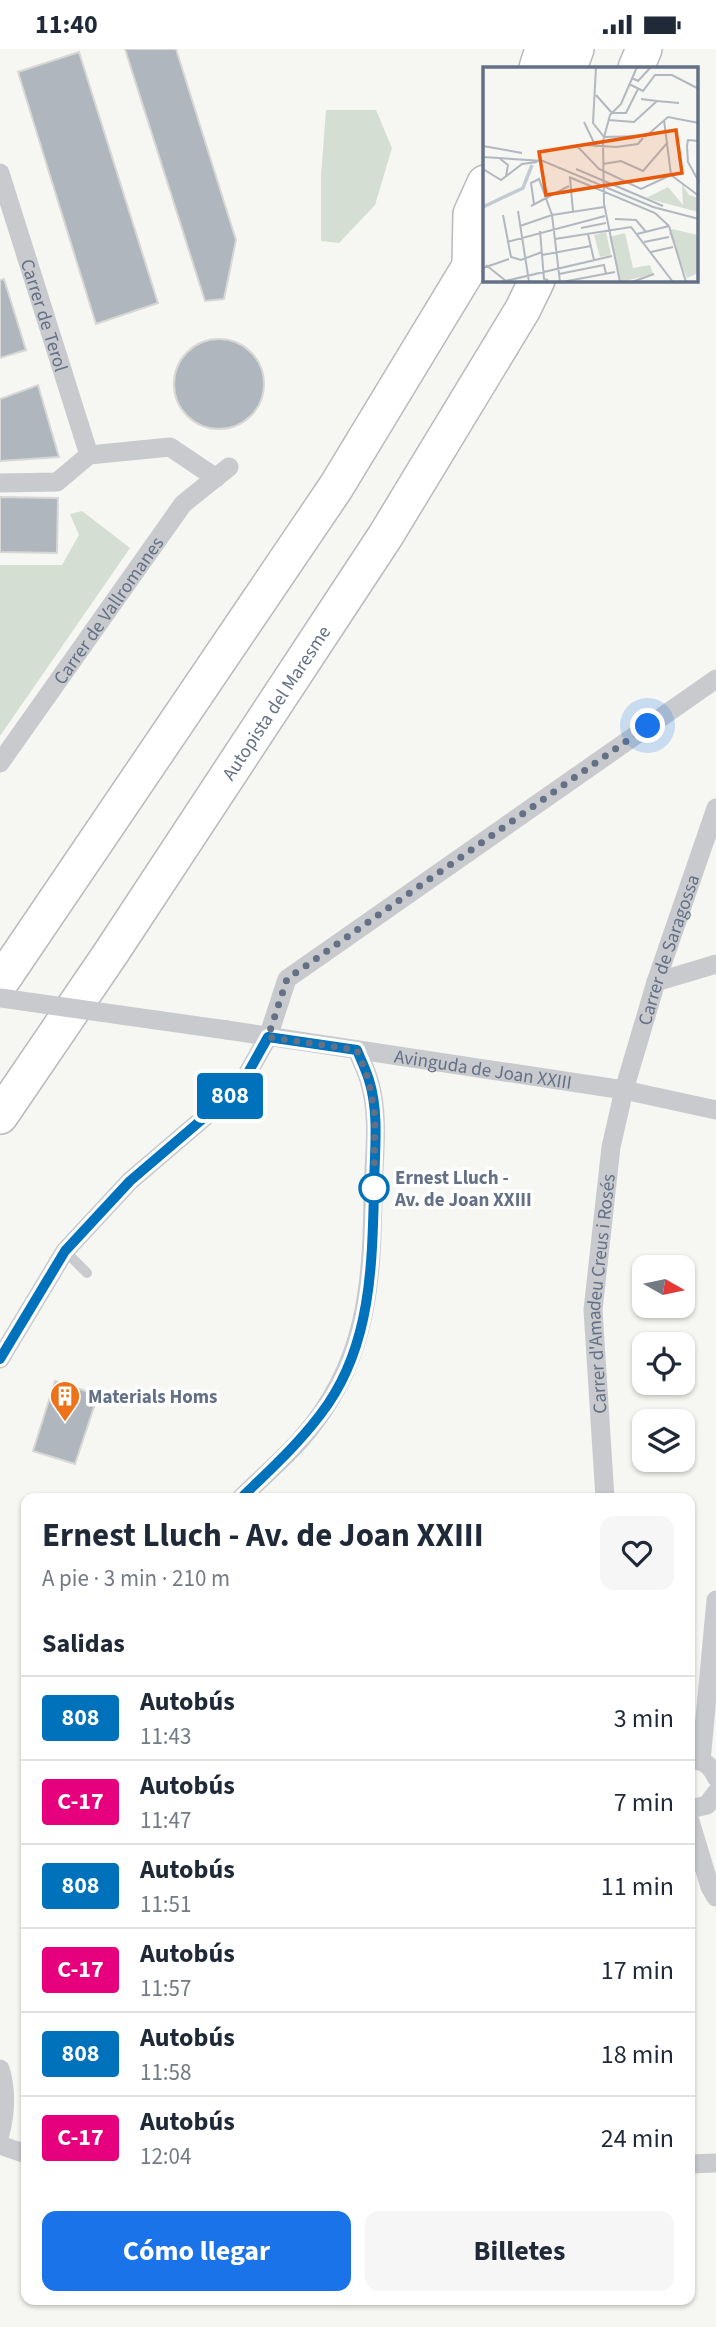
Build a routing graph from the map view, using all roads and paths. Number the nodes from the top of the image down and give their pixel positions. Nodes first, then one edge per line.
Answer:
1 (543, 49) edge
2 (576, 49) edge
3 (644, 49) edge
4 (537, 67) edge
5 (569, 67) edge
6 (636, 67) edge
7 (0, 173) edge
8 (483, 187) edge
9 (478, 251) edge
10 (536, 282) edge
11 (89, 455) junction
12 (0, 483) edge
13 (716, 679) edge
14 (0, 763) edge
15 (716, 808) edge
16 (716, 964) edge
17 (656, 982) junction
18 (0, 983) edge
19 (0, 998) edge
20 (268, 1037) junction
21 (357, 1050) junction
22 (624, 1090) junction
23 (716, 1110) edge
24 (0, 1116) edge
25 (65, 1251) junction
26 (87, 1273) dead end
27 (0, 1359) edge
28 (246, 1493) edge
29 (605, 1493) edge
30 (716, 1600) edge
31 (695, 1760) edge
32 (716, 1776) edge
33 (716, 1793) edge
34 (695, 1808) edge
35 (695, 1838) edge
36 (716, 1897) edge
37 (0, 2069) edge
38 (0, 2134) edge
39 (0, 2145) edge
40 (21, 2152) edge
41 (716, 2163) edge
42 (695, 2164) edge

1 - 4 highway
2 - 5 highway
3 - 6 highway
7 - 11 street, Carrer de Terol
8 - 9 highway
9 - 18 highway
10 - 24 highway, Autopista del Maresme
11 - 12 street
11 - 14 street, Carrer de Vallromanes
13 - 20 street
15 - 17 street, Carrer de Saragossa
16 - 17 street
17 - 22 street, Carrer de Saragossa
19 - 20 street, Avinguda de Joan XXIII, bridge
20 - 21 street, Avinguda de Joan XXIII
20 - 25 street
21 - 22 street, Avinguda de Joan XXIII
21 - 28 street
22 - 23 street, Avinguda de Joan XXIII
22 - 29 street, Carrer d'Amadeu Creus i Rosés
25 - 26 lane
25 - 27 street
30 - 31 street
31 - 32 street
33 - 34 street
35 - 36 street
37 - 38 street
39 - 40 street
41 - 42 street

